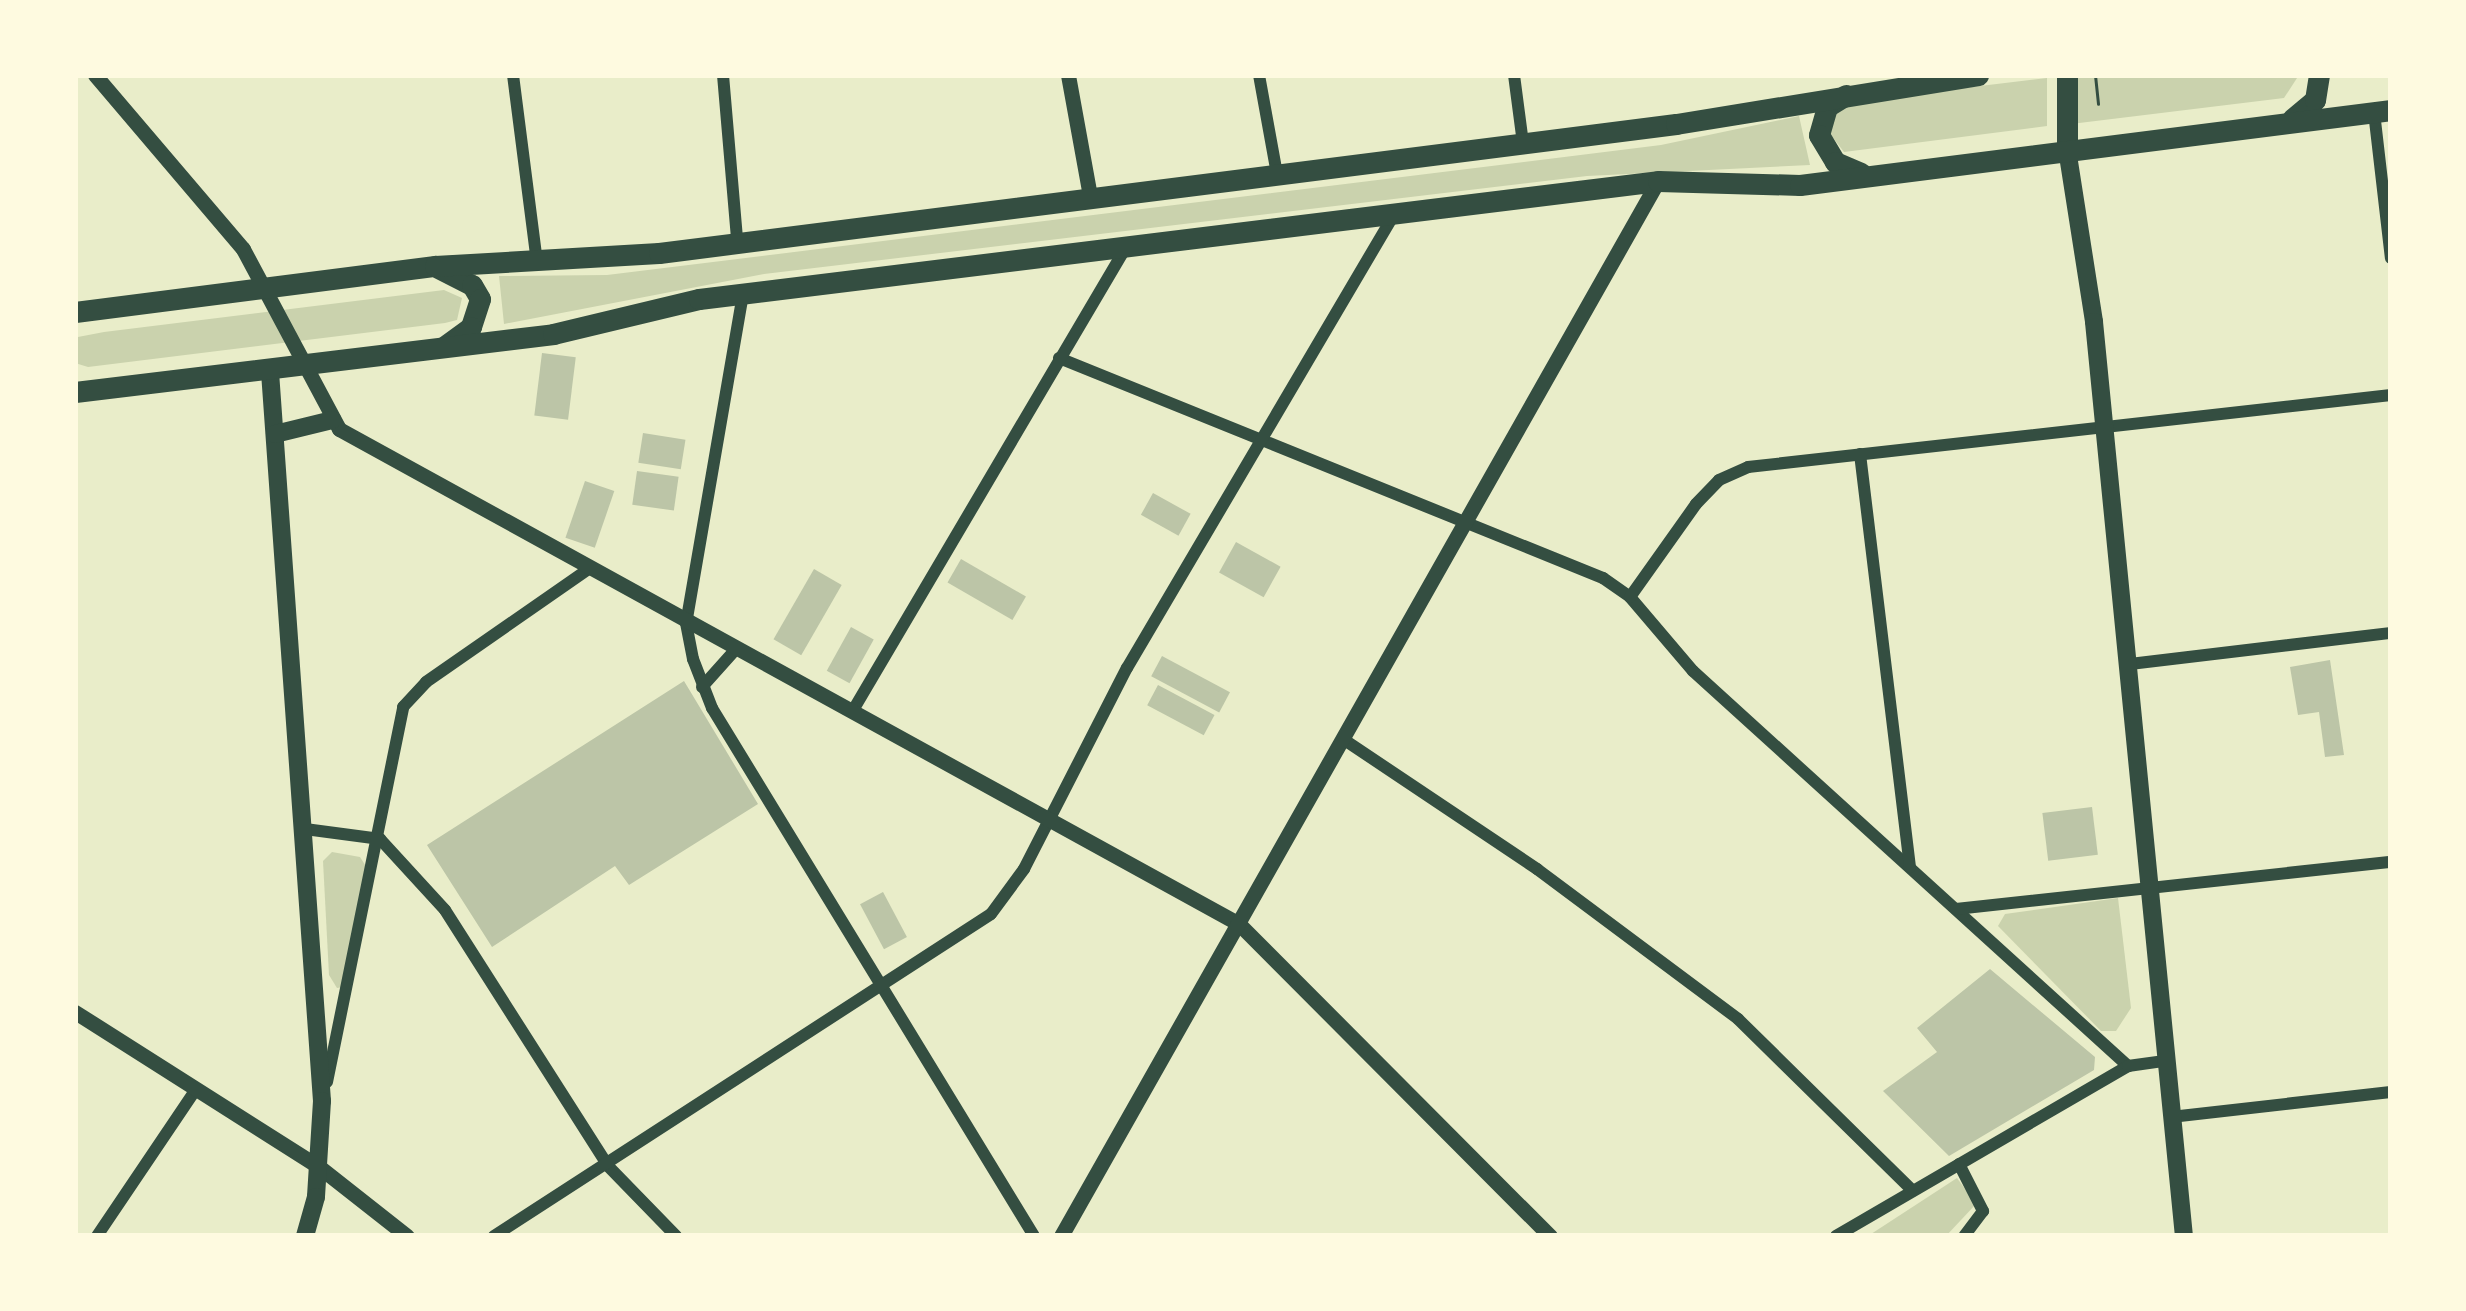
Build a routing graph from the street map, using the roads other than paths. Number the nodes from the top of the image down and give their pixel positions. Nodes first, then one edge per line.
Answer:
1 (95, 75) edge
2 (513, 75) edge
3 (722, 75) edge
4 (1068, 75) edge
5 (1259, 75) edge
6 (1514, 75) edge
7 (1978, 75) edge
8 (2067, 75) edge
9 (2319, 75) edge
10 (1857, 90) junction
11 (2382, 111) edge
12 (2281, 124) junction
13 (1523, 143) junction
14 (2067, 149) junction
15 (1276, 174) junction
16 (1870, 175) junction
17 (1658, 181) junction
18 (1090, 196) junction
19 (1392, 218) junction
20 (737, 239) junction
21 (1125, 249) junction
22 (2391, 258) edge
23 (537, 262) junction
24 (435, 266) junction
25 (263, 289) junction
26 (743, 294) junction
27 (75, 312) edge
28 (442, 347) junction
29 (1059, 358) junction
30 (302, 367) junction
31 (270, 372) junction
32 (80, 389) edge
33 (2391, 395) edge
34 (332, 420) junction
35 (2104, 426) junction
36 (275, 434) junction
37 (1260, 440) junction
38 (1860, 454) junction
39 (1465, 516) junction
40 (586, 570) junction
41 (1630, 597) junction
42 (686, 623) junction
43 (2391, 633) edge
44 (736, 649) junction
45 (2130, 664) junction
46 (702, 687) junction
47 (852, 712) junction
48 (1343, 739) junction
49 (1045, 818) junction
50 (305, 830) junction
51 (380, 839) junction
52 (2391, 862) edge
53 (1910, 868) junction
54 (2147, 885) junction
55 (1956, 909) junction
56 (1239, 924) junction
57 (882, 985) junction
58 (75, 1012) edge
59 (2165, 1061) junction
60 (2128, 1066) junction
61 (196, 1089) junction
62 (2391, 1092) edge
63 (322, 1101) junction
64 (2171, 1117) junction
65 (1959, 1164) junction
66 (318, 1166) junction
67 (608, 1166) junction
68 (1913, 1191) junction
69 (97, 1236) edge
70 (305, 1236) edge
71 (407, 1236) edge
72 (494, 1236) edge
73 (676, 1236) edge
74 (1034, 1236) edge
75 (1060, 1236) edge
76 (1550, 1236) edge
77 (1836, 1236) edge
78 (1964, 1236) edge
79 (2184, 1236) edge

1 - 25 street
2 - 23 street
3 - 20 street
4 - 18 street
5 - 15 street
6 - 13 street
7 - 10 main road
8 - 14 main road
9 - 12 main road
10 - 13 main road
10 - 16 main road
11 - 12 main road
11 - 22 street
12 - 14 main road
13 - 15 main road
14 - 16 main road
14 - 35 main road
15 - 18 main road
16 - 17 main road
17 - 19 main road
17 - 39 street
18 - 20 main road
19 - 21 main road
19 - 37 street
20 - 23 main road
21 - 26 main road
21 - 29 street
23 - 24 main road
24 - 25 main road
24 - 28 main road
25 - 27 main road
25 - 30 street
26 - 28 main road
26 - 42 street
28 - 30 main road
29 - 37 street
29 - 47 street
30 - 31 main road
30 - 34 street
31 - 32 main road
31 - 36 main road
33 - 35 street
34 - 36 main road
34 - 40 street
35 - 38 street
35 - 45 main road
36 - 50 main road
37 - 39 street
37 - 49 street
38 - 41 street
38 - 53 street
39 - 41 street
39 - 48 street
40 - 42 street
40 - 51 street
41 - 53 street
42 - 44 street
42 - 46 street
43 - 45 street
44 - 46 street
44 - 47 street
45 - 54 main road
46 - 57 street
47 - 49 street
48 - 56 street
48 - 68 street
49 - 56 street
49 - 57 street
50 - 51 street
50 - 63 main road
51 - 63 street
51 - 67 street
52 - 54 street
53 - 55 street
54 - 55 street
54 - 59 main road
55 - 60 street
56 - 75 street
56 - 76 street
57 - 67 street
57 - 74 street
58 - 61 street
59 - 60 street
59 - 64 main road
60 - 65 street
61 - 66 street
61 - 69 street
62 - 64 street
63 - 66 main road
64 - 79 main road
65 - 68 street
65 - 78 street
66 - 70 main road
66 - 71 street
67 - 72 street
67 - 73 street
68 - 77 street

